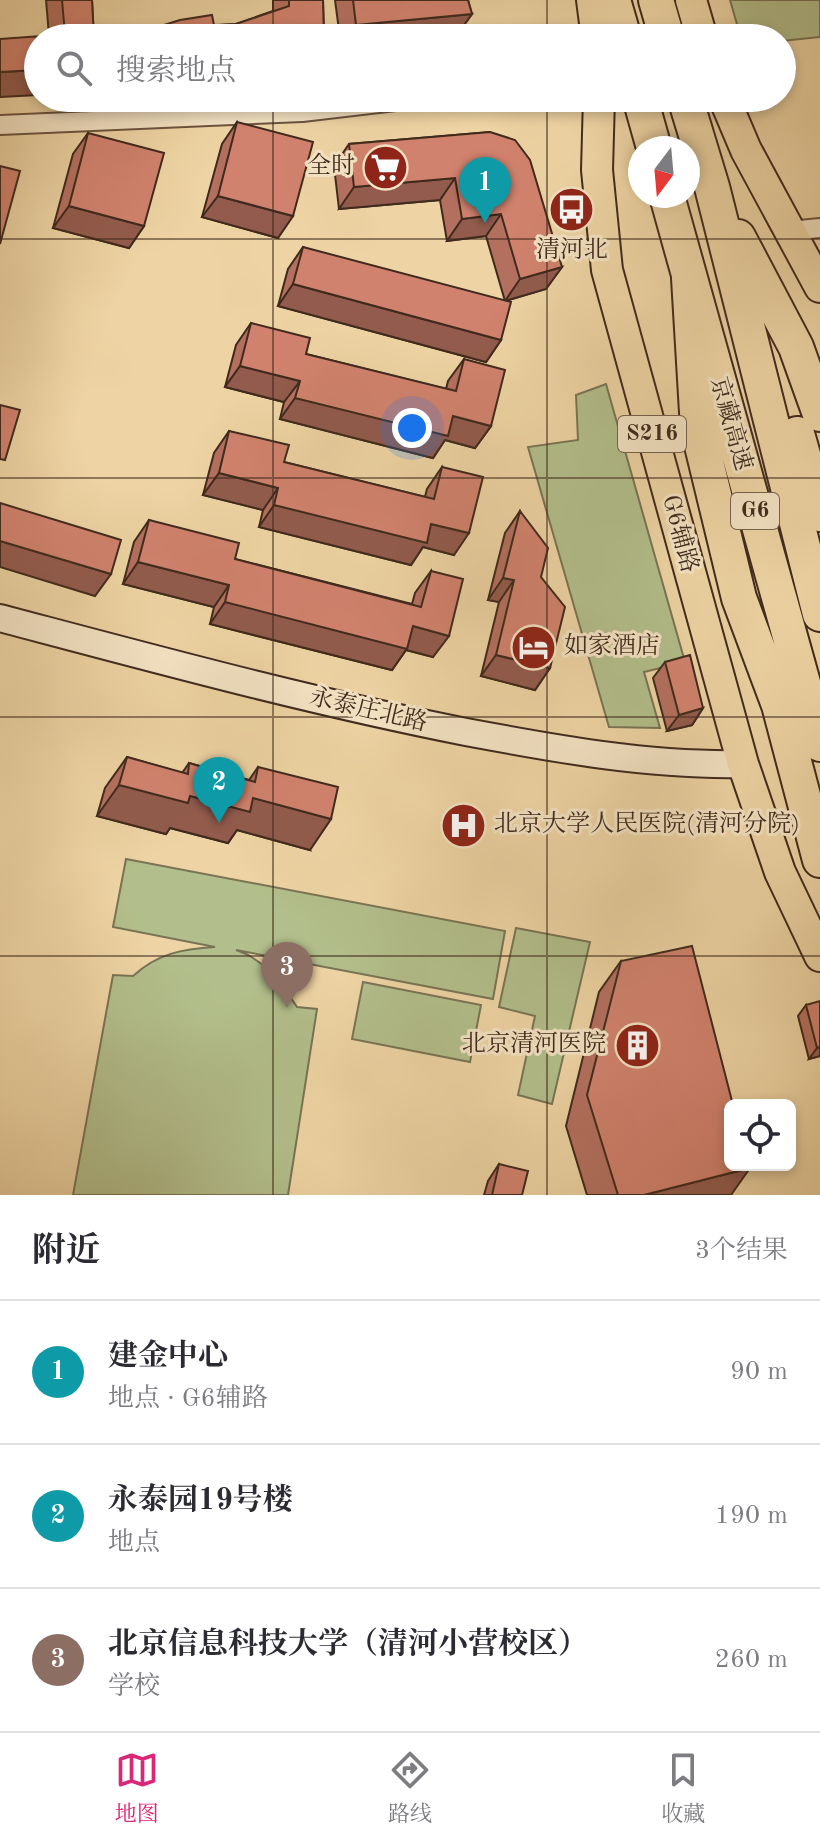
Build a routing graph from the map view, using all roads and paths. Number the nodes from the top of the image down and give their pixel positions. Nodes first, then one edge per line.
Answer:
1 (592, 0) edge
2 (613, 0) edge
3 (656, 0) edge
4 (691, 0) edge
5 (595, 24) edge
6 (620, 24) edge
7 (663, 24) edge
8 (698, 24) edge
9 (302, 112) edge
10 (599, 112) edge
11 (644, 112) edge
12 (689, 112) edge
13 (730, 112) edge
14 (0, 125) edge
15 (651, 136) edge
16 (712, 187) junction
17 (670, 208) edge
18 (820, 228) edge
19 (790, 231) junction
20 (689, 278) junction
21 (820, 287) edge
22 (749, 335) junction
23 (820, 414) edge
24 (820, 514) edge
25 (820, 614) edge
26 (0, 618) edge
27 (820, 744) edge
28 (743, 764) junction
29 (820, 860) edge
30 (820, 956) edge

1 - 5 main road
2 - 6 highway
3 - 7 highway
4 - 8 main road
9 - 14 street
10 - 28 main road, G6辅路 / S216
11 - 15 highway
12 - 16 highway, 京藏高速 / G6
13 - 19 main road
16 - 22 highway, 京藏高速 / G6
16 - 23 highway
17 - 20 highway, 京藏高速 / G6
18 - 19 street
19 - 21 main road
20 - 27 highway, 京藏高速 / G6
20 - 29 highway
22 - 24 highway
22 - 25 highway, 京藏高速 / G6
26 - 28 street, 永泰庄北路
28 - 30 main road, G6辅路 / S216

